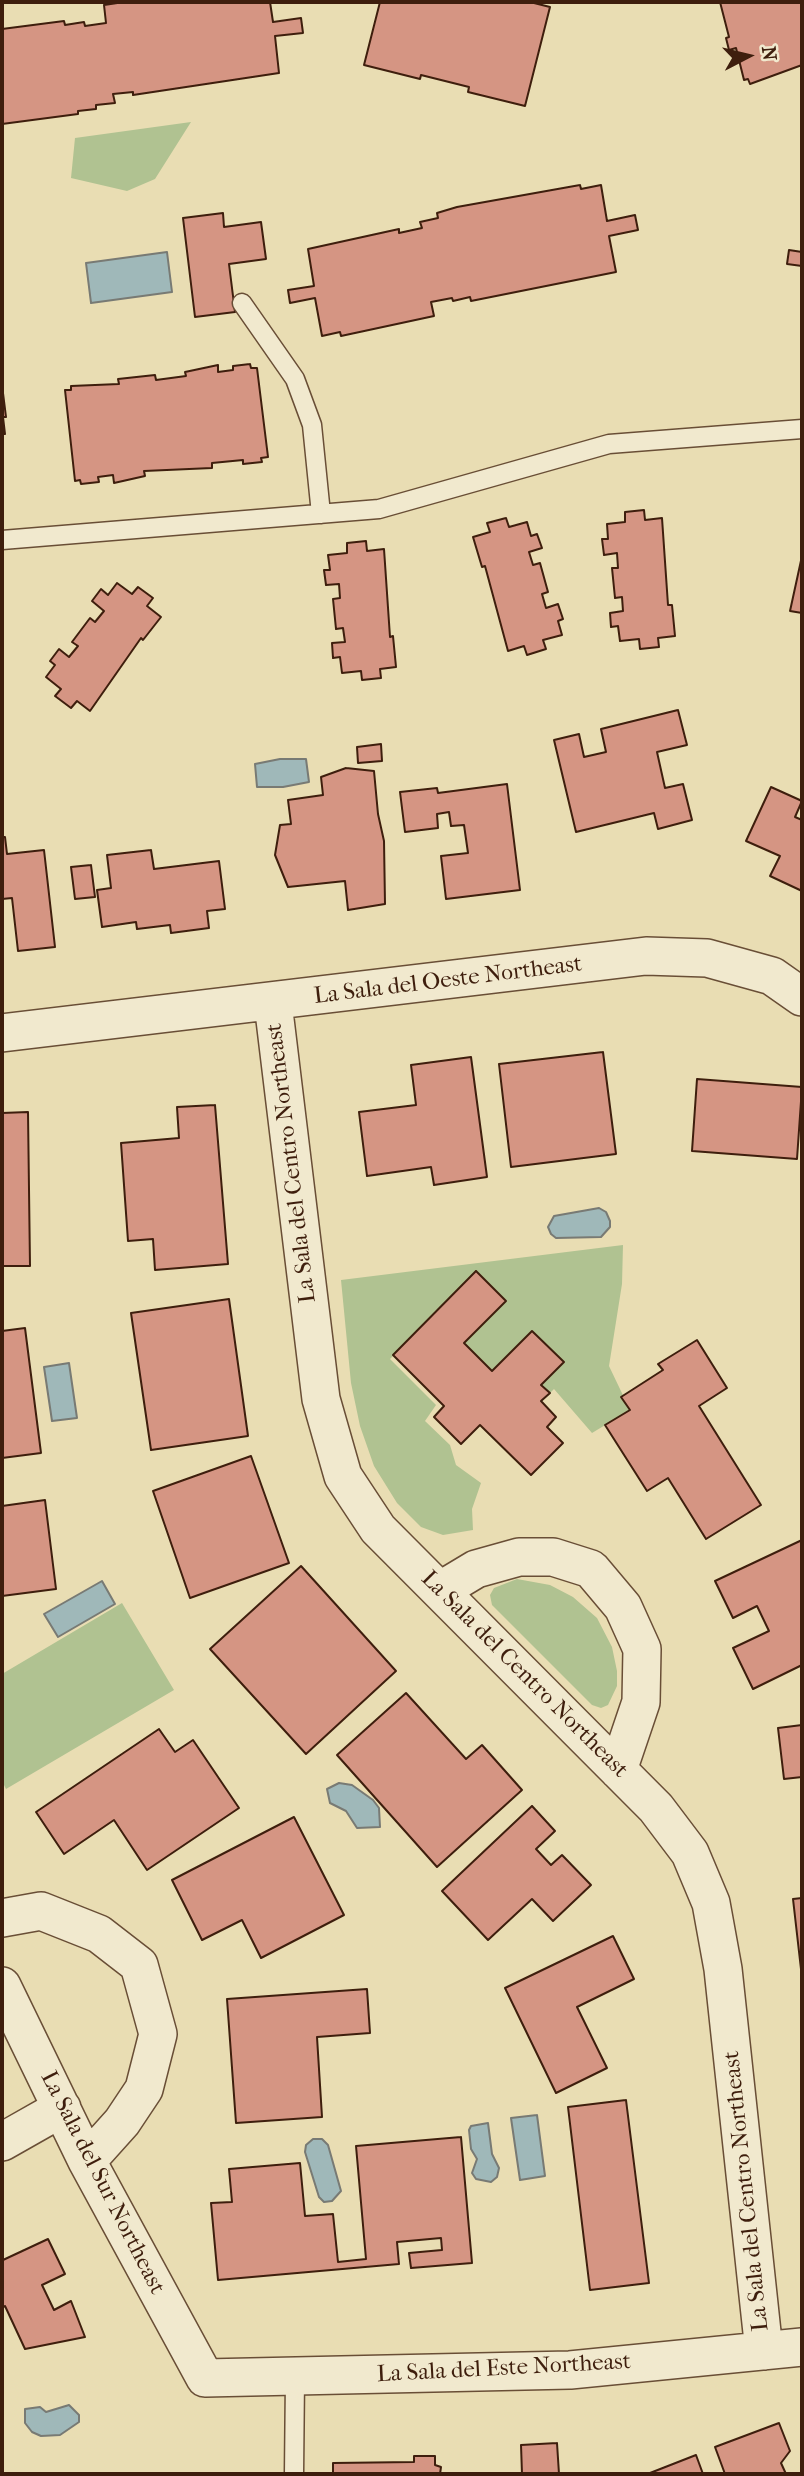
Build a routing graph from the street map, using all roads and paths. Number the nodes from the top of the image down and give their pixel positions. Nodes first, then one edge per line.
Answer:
1 (242, 303) dead end
2 (802, 429) edge
3 (321, 513) junction
4 (2, 540) edge
5 (802, 998) edge
6 (273, 1003) junction
7 (2, 1033) edge
8 (441, 1590) junction
9 (618, 1770) junction
10 (2, 1918) edge
11 (2, 1986) edge
12 (62, 2109) junction
13 (2, 2142) edge
14 (86, 2161) junction
15 (802, 2347) edge
16 (764, 2351) junction
17 (295, 2377) junction
18 (205, 2378) joint
19 (294, 2474) edge

1 - 3 lane
2 - 3 lane
3 - 4 lane
5 - 6 street, La Sala del Oeste Northeast
6 - 7 street, La Sala del Oeste Northeast
6 - 8 street, La Sala del Centro Northeast
8 - 9 street, La Sala del Centro Northeast
8 - 9 street
9 - 16 street, La Sala del Centro Northeast
10 - 14 street
11 - 12 street, La Sala del Sur Northeast
12 - 13 street
12 - 14 street, La Sala del Sur Northeast
14 - 18 street, La Sala del Sur Northeast
15 - 16 street, La Sala del Este Northeast
16 - 17 street, La Sala del Este Northeast
17 - 18 street, La Sala del Este Northeast
17 - 19 lane

